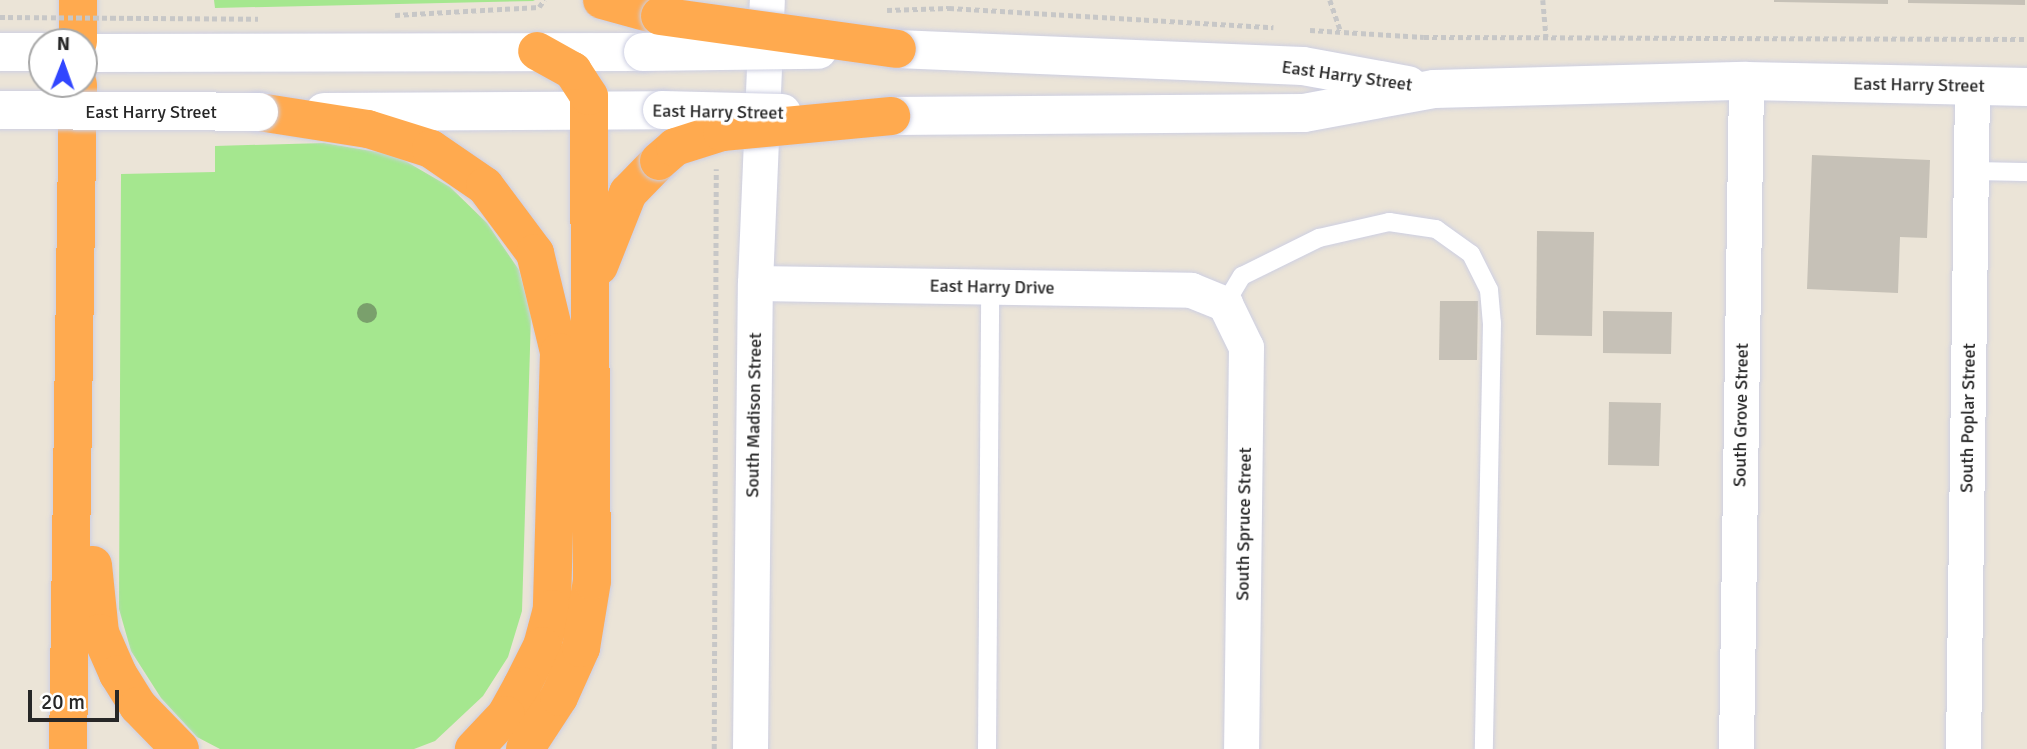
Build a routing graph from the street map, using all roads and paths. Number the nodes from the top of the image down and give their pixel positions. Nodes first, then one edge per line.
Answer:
1 (78, 0) edge
2 (544, 0) edge
3 (602, 0) edge
4 (767, 0) edge
5 (1330, 0) edge
6 (1544, 0) edge
7 (886, 10) dead end
8 (382, 16) dead end
9 (0, 18) edge
10 (78, 28) edge
11 (1277, 28) dead end
12 (1303, 29) dead end
13 (264, 31) junction
14 (1341, 32) junction
15 (1546, 37) junction
16 (2027, 39) edge
17 (897, 49) junction
18 (98, 50) edge
19 (537, 51) junction
20 (0, 52) edge
21 (28, 52) edge
22 (1746, 81) junction
23 (1972, 87) junction
24 (2027, 87) edge
25 (1434, 89) junction
26 (78, 98) edge
27 (0, 110) edge
28 (590, 110) junction
29 (259, 112) junction
30 (891, 116) junction
31 (716, 163) dead end
32 (1971, 171) junction
33 (2027, 172) edge
34 (77, 275) junction
35 (755, 283) junction
36 (990, 287) junction
37 (590, 295) junction
38 (1225, 304) junction
39 (68, 749) edge
40 (180, 749) edge
41 (474, 749) edge
42 (525, 749) edge
43 (714, 749) edge
44 (750, 749) edge
45 (987, 749) edge
46 (1241, 749) edge
47 (1484, 749) edge
48 (1736, 749) edge
49 (1964, 749) edge

1 - 10 highway
2 - 8 path
3 - 17 highway, bridge
4 - 35 street, South Madison Street
5 - 14 path
6 - 15 path
7 - 11 path
9 - 13 path, bridge
12 - 14 path
13 - 18 main road, East Harry Street
13 - 19 main road, East Harry Street
14 - 15 path
15 - 16 path
17 - 19 main road, East Harry Street, bridge
17 - 25 main road, East Harry Street
19 - 28 highway
20 - 21 main road
22 - 23 main road, East Harry Street
22 - 25 main road, East Harry Street
22 - 48 street, South Grove Street
23 - 24 main road, East Harry Street
23 - 32 street, South Poplar Street
25 - 30 main road, East Harry Street
26 - 34 highway
27 - 29 main road, East Harry Street, bridge
28 - 29 main road, East Harry Street
28 - 30 main road, East Harry Street, bridge
28 - 37 highway
29 - 41 highway
30 - 37 highway, bridge
31 - 43 path
32 - 33 lane
32 - 49 street, South Poplar Street
34 - 39 highway
34 - 40 highway
35 - 36 street, East Harry Drive
35 - 44 street, South Madison Street
36 - 38 street, East Harry Drive
36 - 45 lane
37 - 42 highway
38 - 46 street, South Spruce Street
38 - 47 lane

